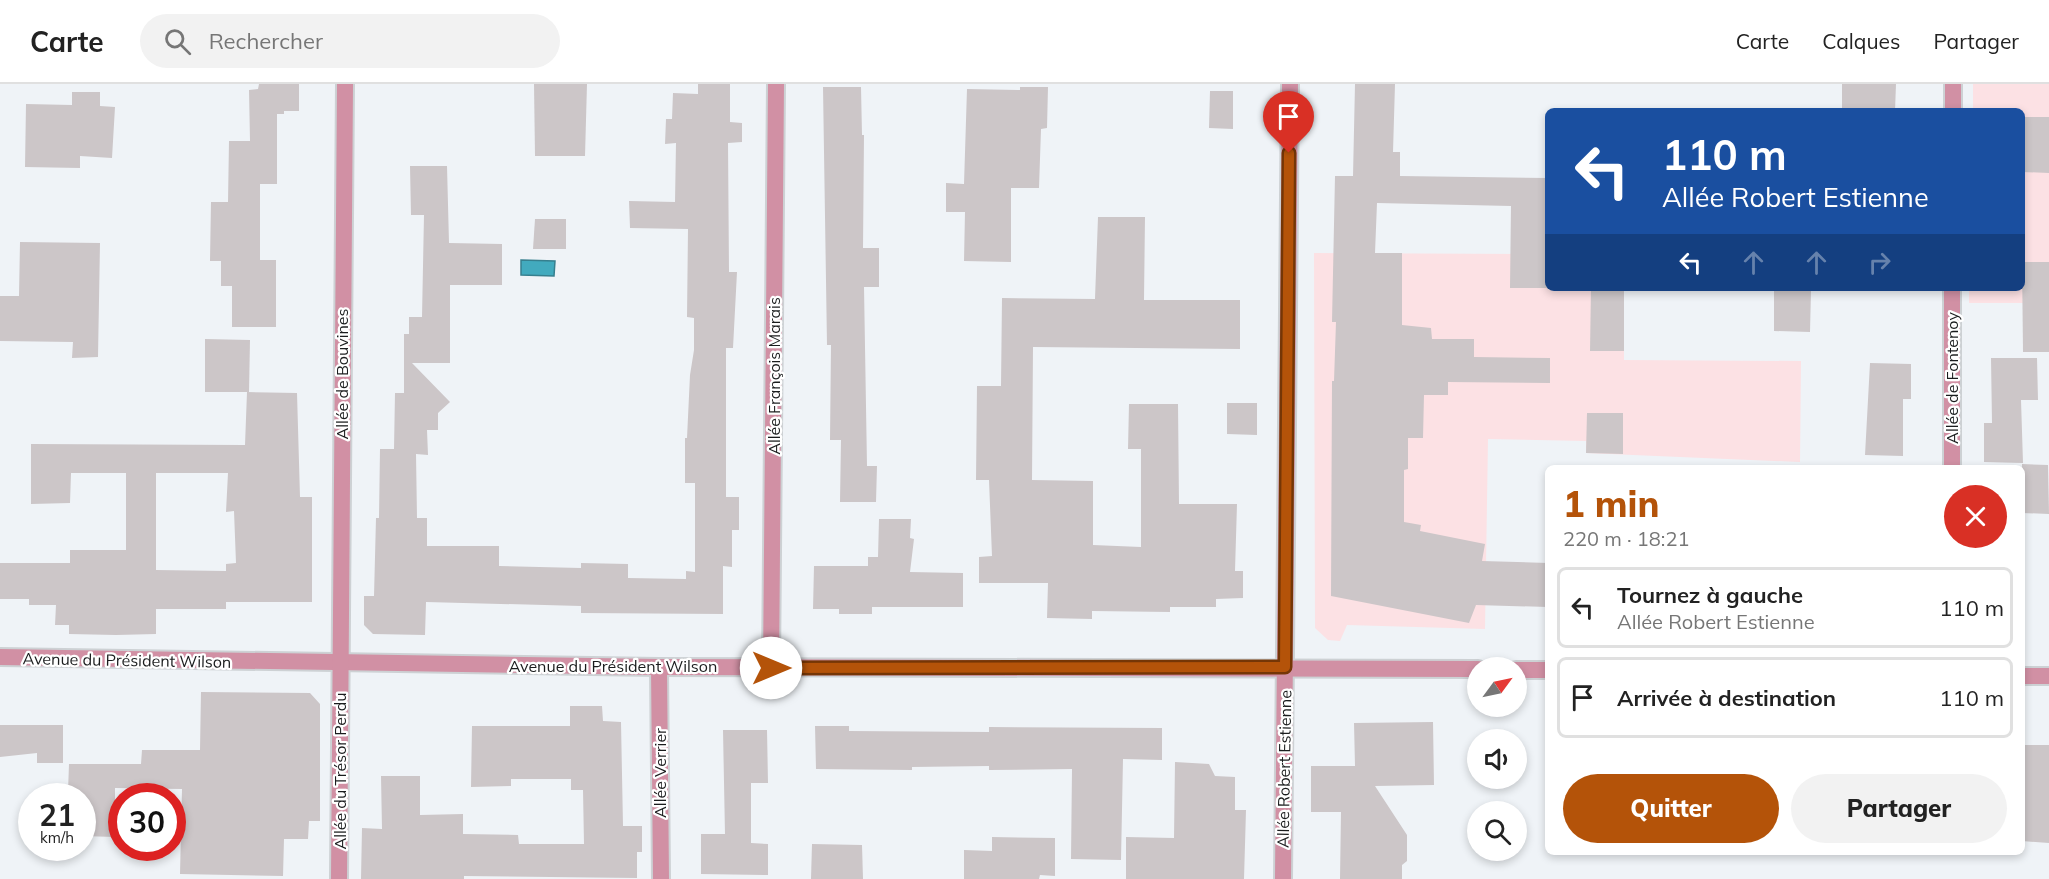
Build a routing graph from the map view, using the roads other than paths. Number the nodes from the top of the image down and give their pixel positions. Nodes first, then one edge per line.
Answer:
1 (345, 84) edge
2 (776, 84) edge
3 (1290, 84) edge
4 (1953, 84) edge
5 (1953, 108) edge
6 (1952, 291) edge
7 (1952, 465) edge
8 (0, 657) edge
9 (340, 664) junction
10 (659, 667) junction
11 (1285, 667) junction
12 (771, 668) junction
13 (1467, 669) edge
14 (1527, 670) edge
15 (1545, 670) edge
16 (2025, 676) edge
17 (2049, 676) edge
18 (339, 879) edge
19 (661, 879) edge
20 (1283, 879) edge

1 - 9 street, Allée de Bouvines
2 - 12 street, Allée François Marais
3 - 11 street, Allée Robert Estienne
4 - 5 street
6 - 7 street, Allée de Fontenoy
8 - 9 street, Avenue du Président Wilson
9 - 10 street, Avenue du Président Wilson
9 - 18 street, Allée du Trésor Perdu
10 - 12 street, Avenue du Président Wilson
10 - 19 street, Allée Verrier
11 - 12 street, Avenue du Président Wilson
11 - 13 street, Avenue du Président Wilson
11 - 20 street, Allée Robert Estienne
14 - 15 street
16 - 17 street

